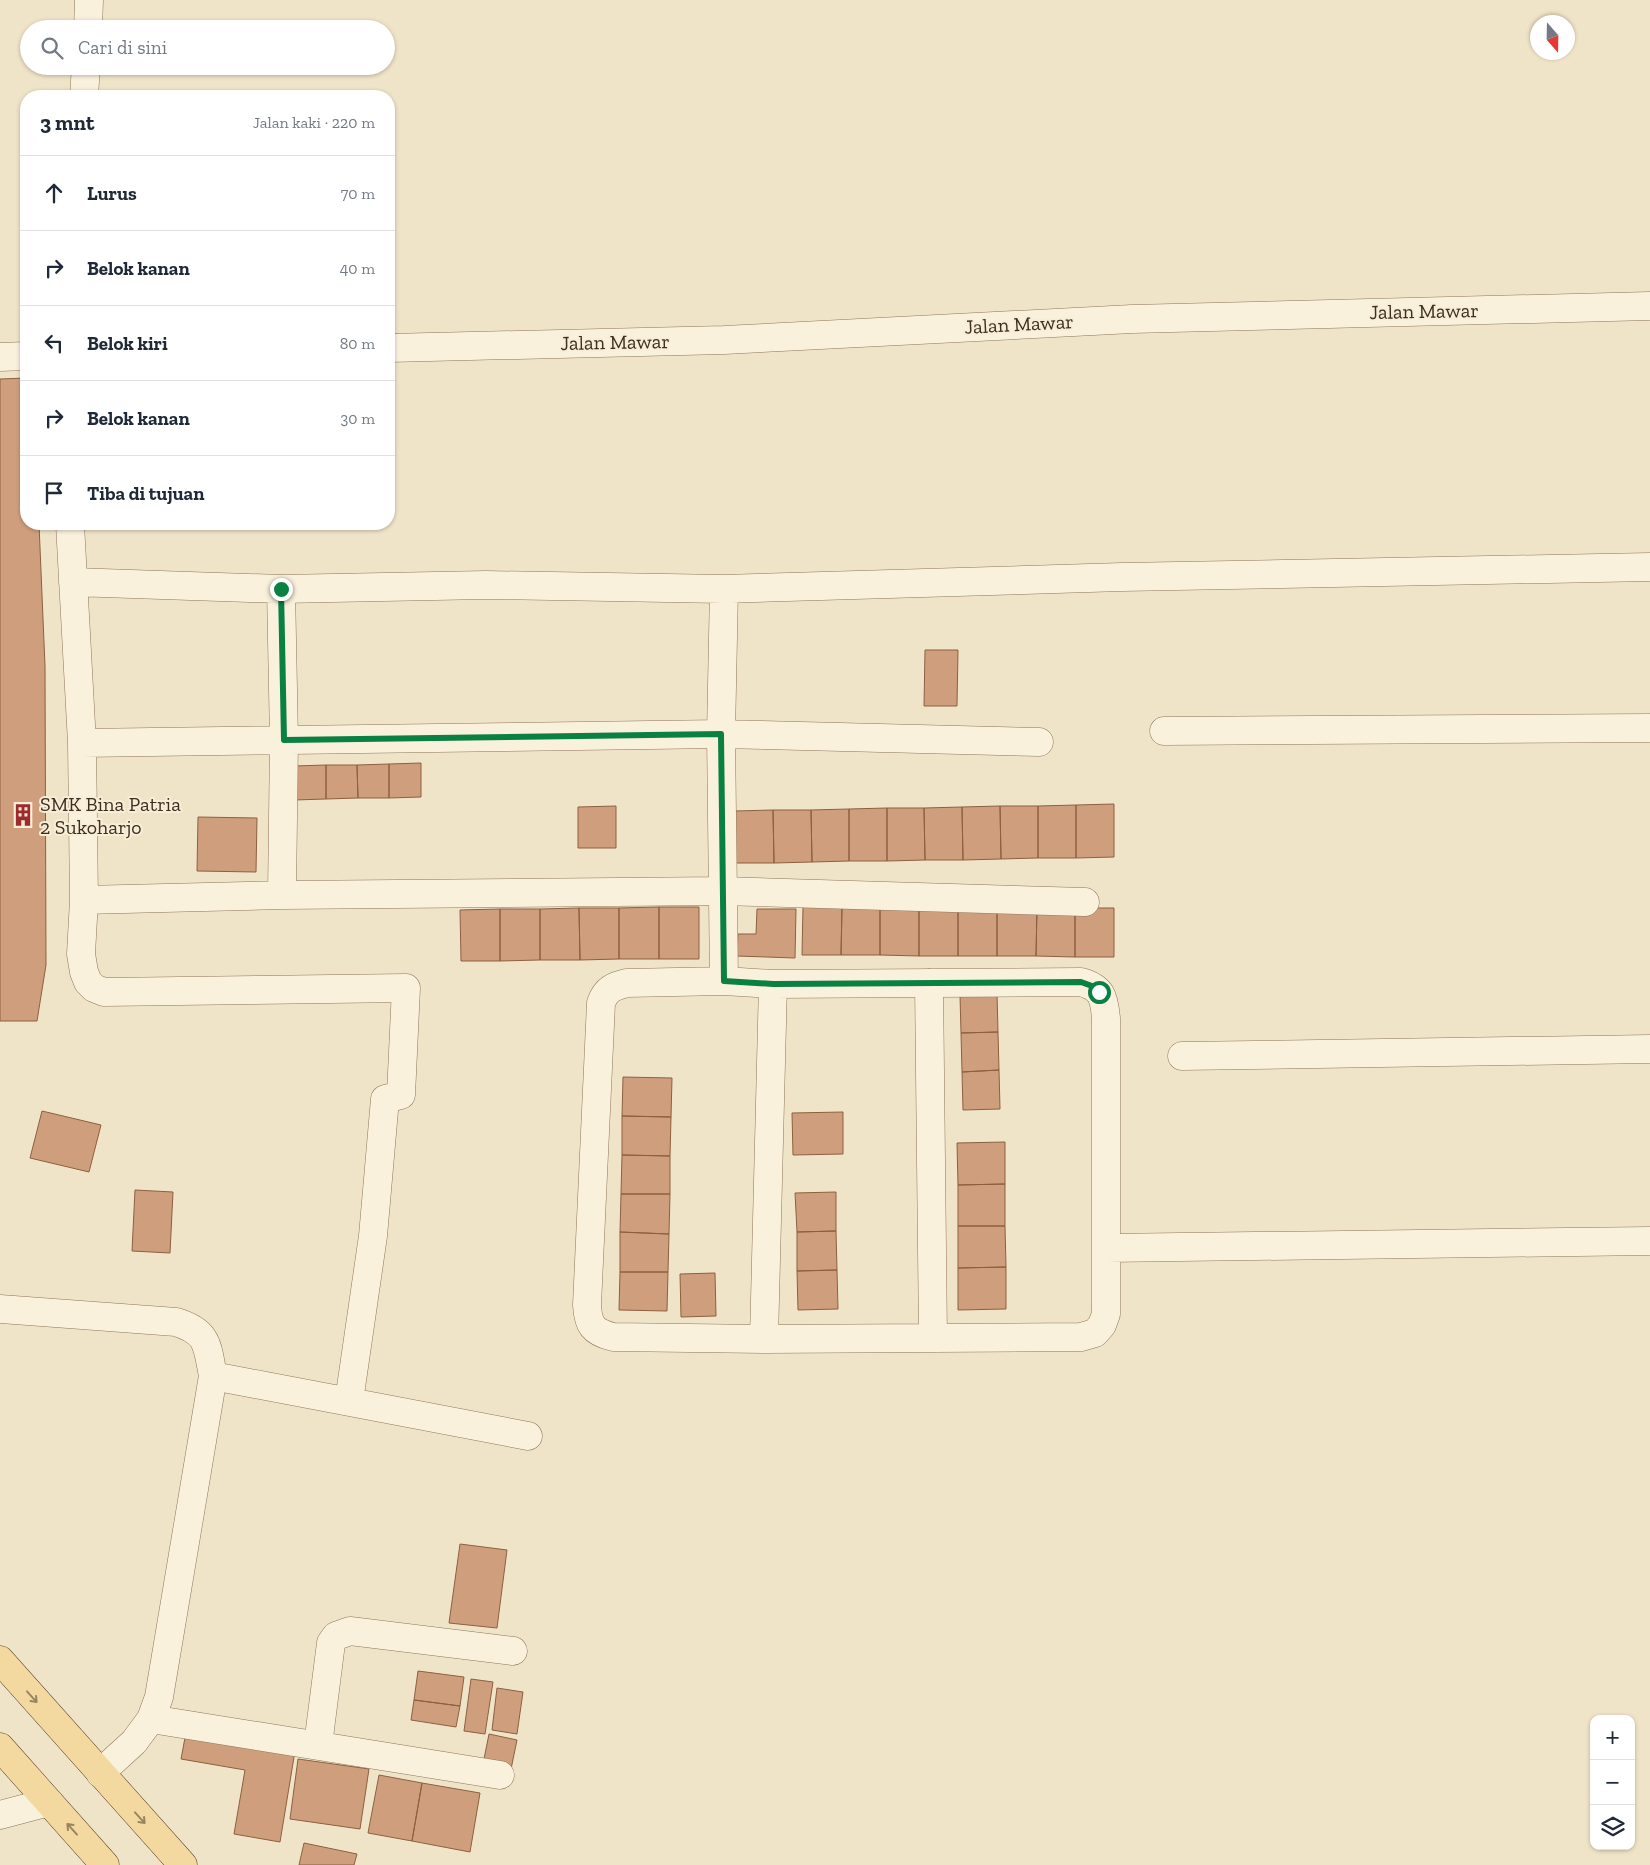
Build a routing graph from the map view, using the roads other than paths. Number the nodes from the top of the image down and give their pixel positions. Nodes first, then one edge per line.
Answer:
1 (90, 0) edge
2 (89, 20) edge
3 (85, 75) edge
4 (84, 90) edge
5 (1650, 306) edge
6 (395, 348) edge
7 (20, 356) edge
8 (0, 357) edge
9 (70, 530) edge
10 (1650, 567) edge
11 (73, 582) junction
12 (281, 589) junction
13 (724, 589) junction
14 (1650, 728) edge
15 (1164, 731) dead end
16 (721, 734) junction
17 (284, 740) junction
18 (1039, 742) dead end
19 (82, 743) junction
20 (722, 891) junction
21 (282, 895) junction
22 (84, 900) junction
23 (1085, 902) dead end
24 (724, 981) junction
25 (929, 983) junction
26 (773, 984) junction
27 (1650, 1048) edge
28 (1182, 1056) dead end
29 (1650, 1241) edge
30 (1107, 1248) junction
31 (0, 1308) edge
32 (934, 1338) junction
33 (764, 1339) junction
34 (213, 1376) junction
35 (349, 1401) junction
36 (528, 1436) dead end
37 (513, 1651) dead end
38 (0, 1660) edge
39 (151, 1719) junction
40 (318, 1746) junction
41 (0, 1747) edge
42 (106, 1768) junction
43 (500, 1774) dead end
44 (49, 1802) junction
45 (0, 1815) edge
46 (105, 1865) edge
47 (183, 1865) edge

1 - 2 street
3 - 4 street
5 - 6 street, Jalan Mawar
7 - 8 street
9 - 11 street
10 - 13 street
11 - 12 street
11 - 19 street
12 - 13 street
12 - 17 street
13 - 16 street
14 - 15 street
16 - 17 street
16 - 18 street
16 - 20 street
17 - 19 street
17 - 21 street
19 - 22 street
20 - 21 street
20 - 23 street
20 - 24 street
21 - 22 street
22 - 35 street
24 - 26 street
24 - 33 street
25 - 26 street
25 - 30 street
25 - 32 street
26 - 33 street
27 - 28 street
29 - 30 street
30 - 32 street
31 - 34 street
32 - 33 street
34 - 35 street
34 - 39 street
35 - 36 street
37 - 40 street
38 -> 42 main road
39 - 40 street
39 - 42 street
40 - 43 street
41 - 44 main road
42 -> 47 main road
44 - 45 street
46 -> 44 main road

